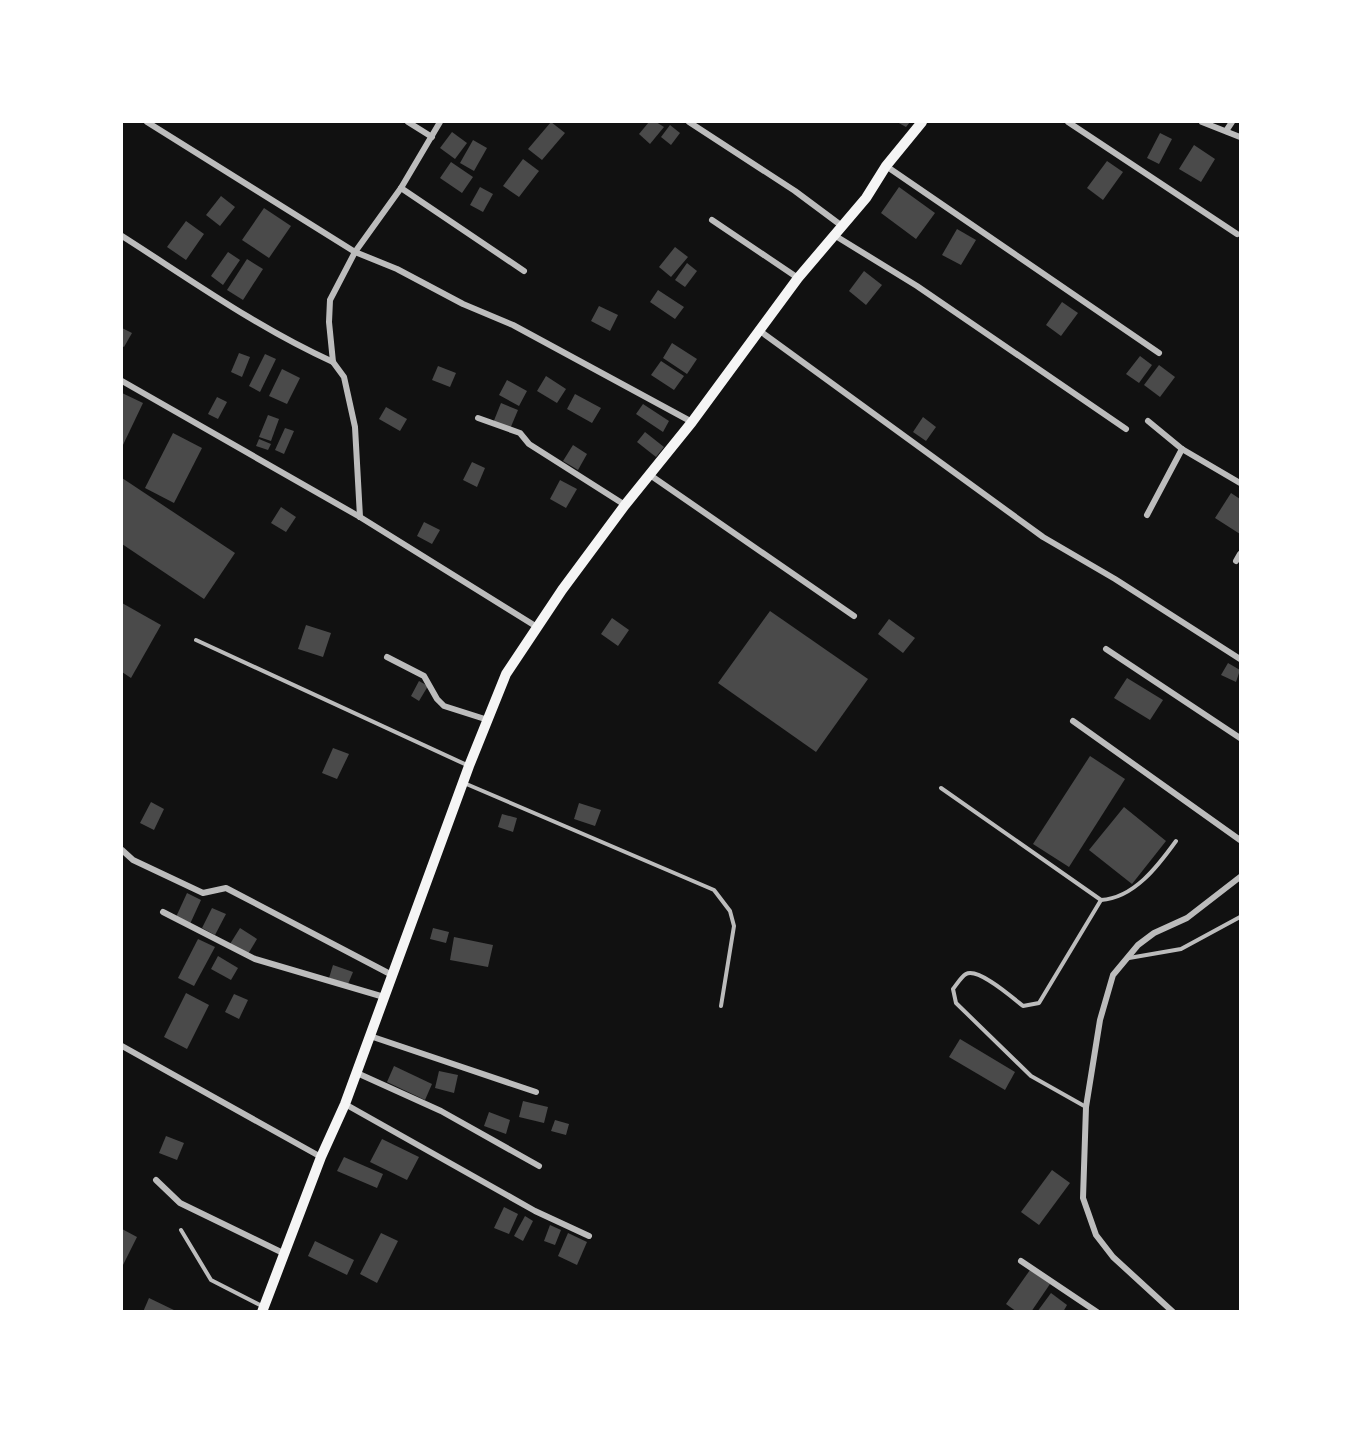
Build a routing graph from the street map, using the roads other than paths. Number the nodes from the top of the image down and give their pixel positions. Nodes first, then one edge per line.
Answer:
1 (147, 122) edge
2 (408, 122) edge
3 (440, 122) edge
4 (689, 122) edge
5 (922, 122) edge
6 (1068, 122) edge
7 (1202, 122) edge
8 (1232, 122) edge
9 (1226, 131) junction
10 (432, 137) junction
11 (1240, 137) edge
12 (886, 166) junction
13 (400, 188) junction
14 (712, 220) dead end
15 (838, 230) junction
16 (1237, 234) dead end
17 (122, 236) edge
18 (355, 252) junction
19 (524, 271) dead end
20 (798, 278) junction
21 (760, 331) junction
22 (1160, 353) dead end
23 (333, 362) junction
24 (122, 381) edge
25 (478, 418) dead end
26 (1148, 421) dead end
27 (692, 422) junction
28 (1126, 429) dead end
29 (1182, 449) junction
30 (650, 475) junction
31 (1240, 483) edge
32 (625, 505) junction
33 (1147, 515) dead end
34 (360, 517) junction
35 (1240, 554) edge
36 (1236, 561) dead end
37 (854, 616) dead end
38 (537, 627) junction
39 (196, 640) dead end
40 (1106, 649) dead end
41 (387, 657) dead end
42 (1240, 659) edge
43 (488, 720) junction
44 (1073, 721) dead end
45 (1240, 738) edge
46 (469, 766) junction
47 (464, 782) junction
48 (941, 788) dead end
49 (1240, 840) edge
50 (1176, 842) dead end
51 (122, 850) edge
52 (1240, 878) edge
53 (1101, 900) junction
54 (163, 912) dead end
55 (1240, 917) edge
56 (1126, 959) junction
57 (392, 975) junction
58 (384, 997) junction
59 (721, 1006) dead end
60 (370, 1036) junction
61 (122, 1046) edge
62 (357, 1073) junction
63 (537, 1092) dead end
64 (345, 1104) junction
65 (1086, 1107) junction
66 (321, 1157) junction
67 (539, 1166) dead end
68 (156, 1180) dead end
69 (181, 1230) dead end
70 (589, 1236) dead end
71 (283, 1253) junction
72 (1022, 1261) dead end
73 (263, 1309) edge
74 (1097, 1311) edge
75 (1173, 1311) edge

1 - 18 street
2 - 10 street
3 - 10 street
4 - 15 street
5 - 12 main road
6 - 16 street
7 - 9 street
8 - 9 street
9 - 11 street
10 - 13 street
12 - 15 main road
12 - 22 street
13 - 18 street
13 - 19 street
14 - 20 street
15 - 20 main road
15 - 28 street
17 - 23 street
18 - 23 street
18 - 27 street
20 - 21 main road
21 - 27 main road
21 - 42 street
23 - 34 street
24 - 34 street
25 - 32 street
26 - 29 street
27 - 30 main road
29 - 31 street
29 - 33 street
30 - 32 main road
30 - 37 street
32 - 38 main road
34 - 38 street
35 - 36 street
38 - 43 main road
39 - 46 lane
40 - 45 street
41 - 43 street
43 - 46 main road
44 - 49 street
46 - 47 main road
47 - 57 main road
47 - 59 lane
48 - 53 lane
50 - 53 lane
51 - 57 street
52 - 56 street
53 - 65 lane
54 - 58 street
55 - 56 lane
56 - 65 street
57 - 58 main road
58 - 60 main road
60 - 62 main road
60 - 63 street
61 - 66 street
62 - 64 main road
62 - 67 street
64 - 66 main road
64 - 70 street
65 - 75 street
66 - 71 main road
68 - 71 street
69 - 73 lane
71 - 73 main road
72 - 74 street

